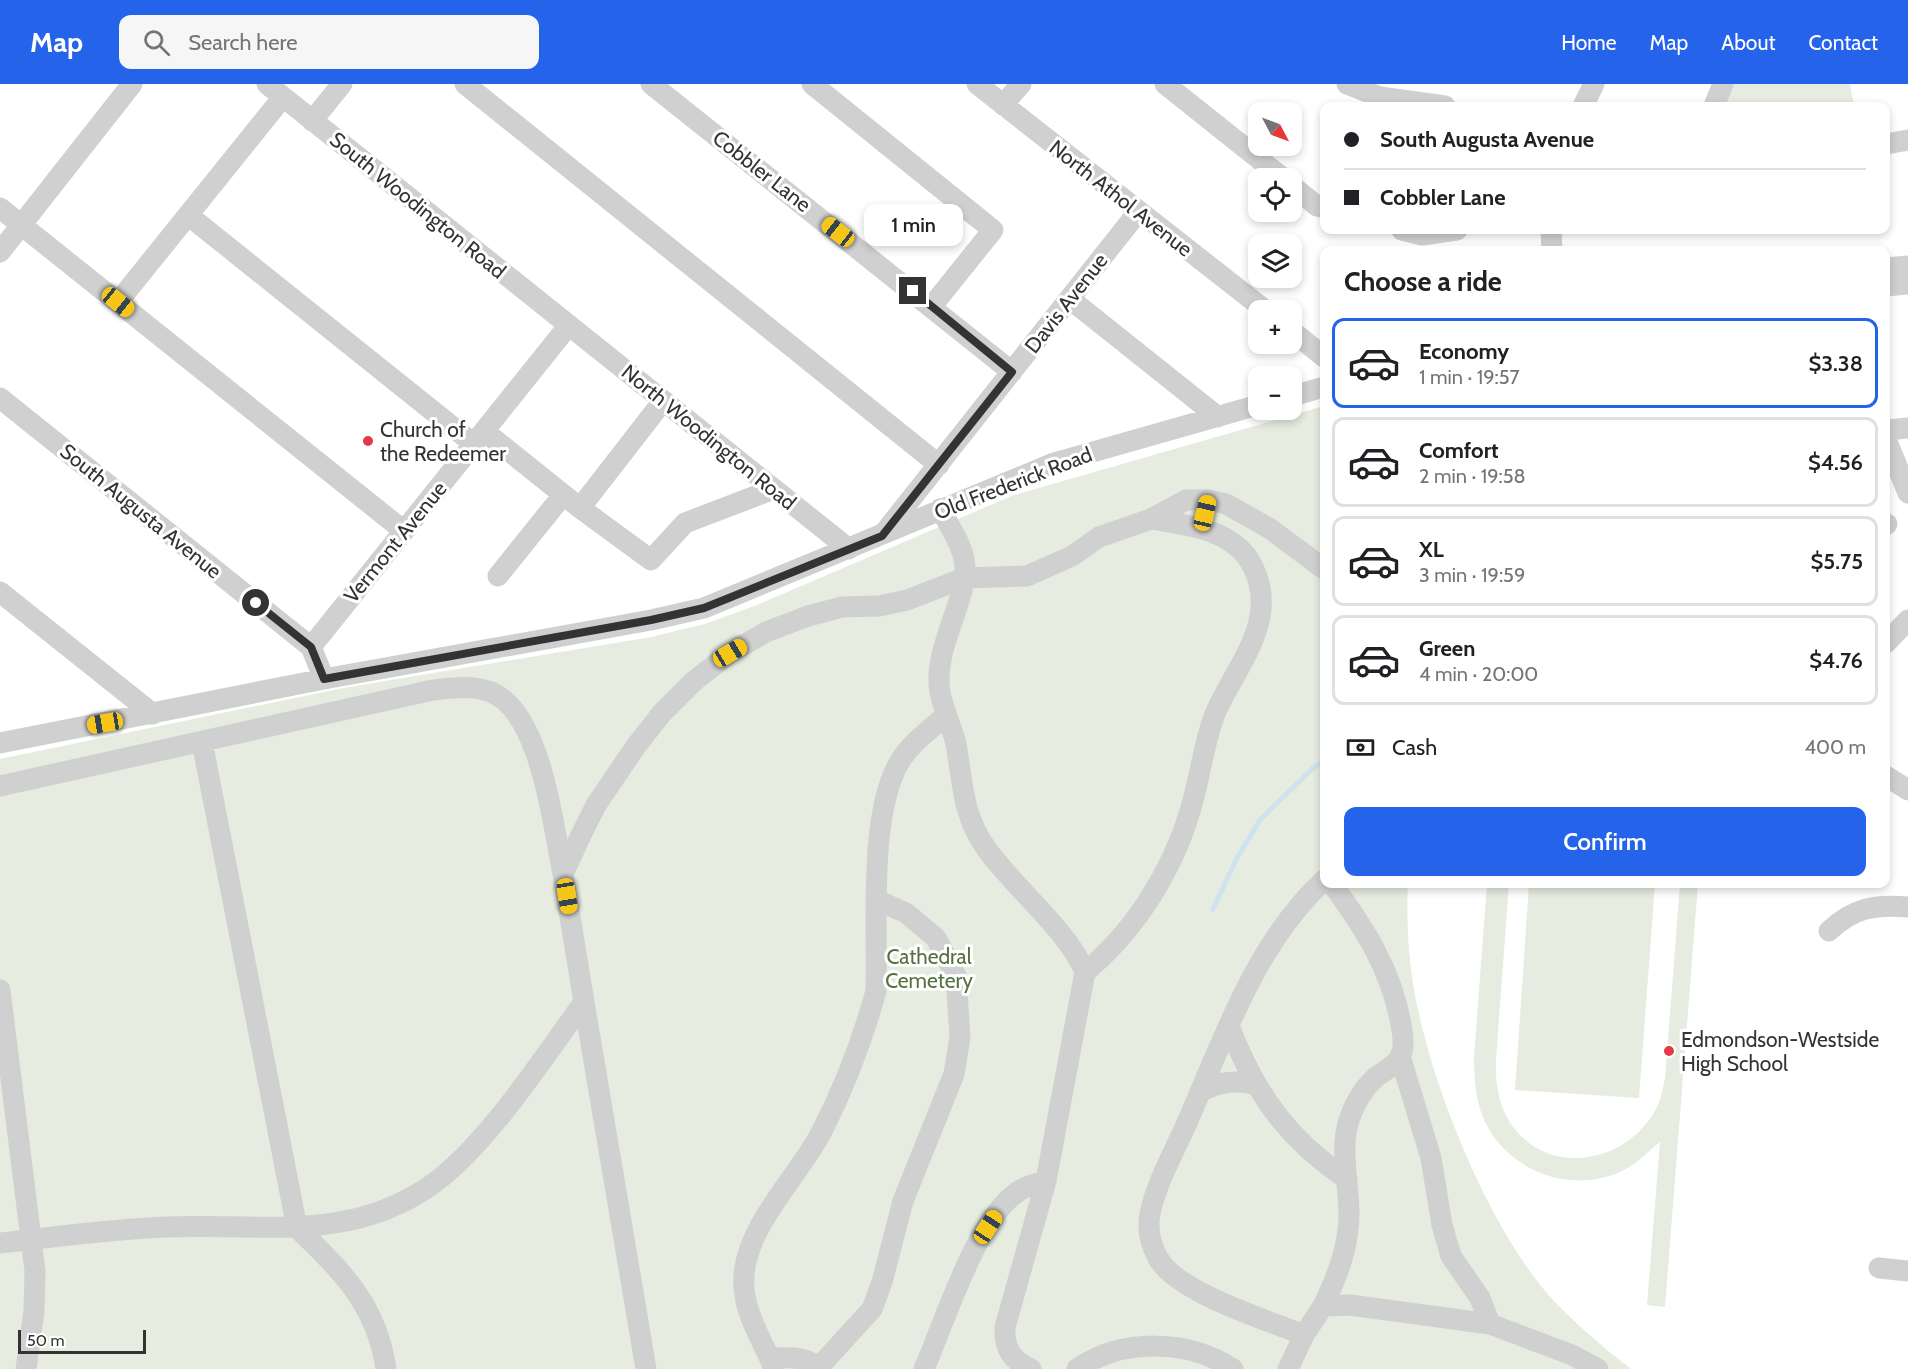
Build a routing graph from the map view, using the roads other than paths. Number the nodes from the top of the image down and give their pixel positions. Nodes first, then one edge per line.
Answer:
1 (132, 84) edge
2 (342, 84) edge
3 (465, 84) edge
4 (651, 84) edge
5 (812, 84) edge
6 (977, 84) edge
7 (1021, 84) edge
8 (1166, 84) edge
9 (1594, 84) edge
10 (1723, 84) edge
11 (1350, 85) edge
12 (275, 90) edge
13 (1408, 102) edge
14 (1585, 102) edge
15 (1716, 102) edge
16 (1003, 105) junction
17 (312, 120) junction
18 (1908, 140) edge
19 (1890, 143) edge
20 (1270, 168) edge
21 (1302, 194) edge
22 (1320, 207) edge
23 (0, 208) edge
24 (1138, 212) junction
25 (188, 215) junction
26 (21, 225) junction
27 (0, 252) edge
28 (1908, 266) edge
29 (1890, 268) edge
30 (1908, 284) edge
31 (1890, 286) edge
32 (1070, 299) junction
33 (1252, 300) edge
34 (118, 302) junction
35 (932, 306) junction
36 (569, 325) junction
37 (1302, 339) edge
38 (1320, 354) edge
39 (1012, 372) junction
40 (1320, 388) edge
41 (1302, 393) edge
42 (0, 398) edge
43 (663, 401) junction
44 (1248, 408) edge
45 (1218, 417) junction
46 (1908, 428) edge
47 (1890, 430) edge
48 (479, 437) junction
49 (1890, 449) edge
50 (939, 465) junction
51 (774, 489) junction
52 (1908, 493) edge
53 (563, 495) junction
54 (1209, 500) junction
55 (580, 508) junction
56 (940, 509) junction
57 (1151, 519) junction
58 (1202, 527) junction
59 (404, 531) junction
60 (882, 536) junction
61 (849, 549) junction
62 (1320, 566) edge
63 (498, 576) dead end
64 (964, 578) junction
65 (0, 592) edge
66 (1908, 620) edge
67 (1890, 639) edge
68 (311, 647) junction
69 (324, 679) junction
70 (153, 714) junction
71 (945, 716) junction
72 (202, 742) junction
73 (0, 743) edge
74 (1890, 778) edge
75 (0, 786) edge
76 (1908, 789) edge
77 (563, 874) junction
78 (1320, 884) edge
79 (1335, 888) edge
80 (877, 900) junction
81 (1908, 907) edge
82 (1829, 931) dead end
83 (1085, 972) junction
84 (0, 990) edge
85 (584, 1002) junction
86 (1229, 1026) junction
87 (1400, 1056) junction
88 (1254, 1084) junction
89 (1200, 1092) junction
90 (1347, 1179) junction
91 (1046, 1181) junction
92 (345, 1221) junction
93 (297, 1228) junction
94 (32, 1239) junction
95 (0, 1243) edge
96 (331, 1259) junction
97 (1879, 1268) dead end
98 (1908, 1271) edge
99 (1323, 1306) junction
100 (1490, 1324) junction
101 (1304, 1335) junction
102 (772, 1364) edge
103 (819, 1368) edge
104 (26, 1369) edge
105 (386, 1369) edge
106 (646, 1369) edge
107 (924, 1369) edge
108 (1031, 1369) edge
109 (1077, 1369) edge
110 (1233, 1369) edge
111 (1288, 1369) edge
112 (1598, 1369) edge

1 - 26 street
2 - 17 street
3 - 50 street
4 - 35 street, Cobbler Lane
5 - 35 street
6 - 16 street, North Athol Avenue
7 - 16 street
8 - 20 street
9 - 14 street
10 - 15 street
11 - 13 street
12 - 17 street, South Woodington Road
12 - 25 street
16 - 24 street, North Athol Avenue
17 - 36 street, South Woodington Road
18 - 19 street
21 - 22 street
23 - 26 street
24 - 32 street, Davis Avenue
24 - 33 street, North Athol Avenue
25 - 34 street
25 - 48 street
26 - 27 street
26 - 34 street
28 - 29 street
30 - 31 street
32 - 39 street, Davis Avenue
32 - 45 street
34 - 59 street
35 - 39 street, Cobbler Lane
36 - 43 street, North Woodington Road
36 - 48 street, Vermont Avenue
37 - 38 street
39 - 50 street, Davis Avenue
40 - 41 street
42 - 68 street, South Augusta Avenue
43 - 51 street, North Woodington Road
43 - 55 street
44 - 45 street, Old Frederick Road
45 - 56 street, Old Frederick Road
46 - 47 street
48 - 53 street
48 - 59 street, Vermont Avenue
49 - 52 street
50 - 60 street, Davis Avenue
51 - 55 street
51 - 61 street, North Woodington Road
53 - 55 street
53 - 63 street
54 - 57 street
54 - 58 street
54 - 62 street
56 - 60 street, Old Frederick Road
56 - 64 street
57 - 58 street
57 - 64 street
58 - 83 street
59 - 68 street, Vermont Avenue
60 - 61 street, Old Frederick Road
61 - 69 street, Old Frederick Road
64 - 71 street
64 - 77 street
65 - 70 street
66 - 67 street
68 - 69 street, South Augusta Avenue
69 - 70 street, Old Frederick Road
70 - 73 street, Old Frederick Road
71 - 80 street
71 - 83 street
72 - 75 street
72 - 77 street
72 - 93 street
74 - 76 street
77 - 85 street
78 - 86 street
79 - 87 street
80 - 102 street
80 - 103 street
81 - 82 street
83 - 91 street
84 - 94 street
85 - 92 street
85 - 106 street
86 - 88 street
86 - 89 street
87 - 90 street
87 - 100 street
88 - 89 street
88 - 90 street
89 - 101 street
90 - 99 street
91 - 107 street
91 - 108 street
92 - 93 street
92 - 96 street
93 - 94 street
93 - 96 street
94 - 95 street
94 - 104 street
96 - 105 street
97 - 98 street
99 - 100 street
99 - 101 street
100 - 112 street
101 - 111 street
102 - 103 street
109 - 110 street

